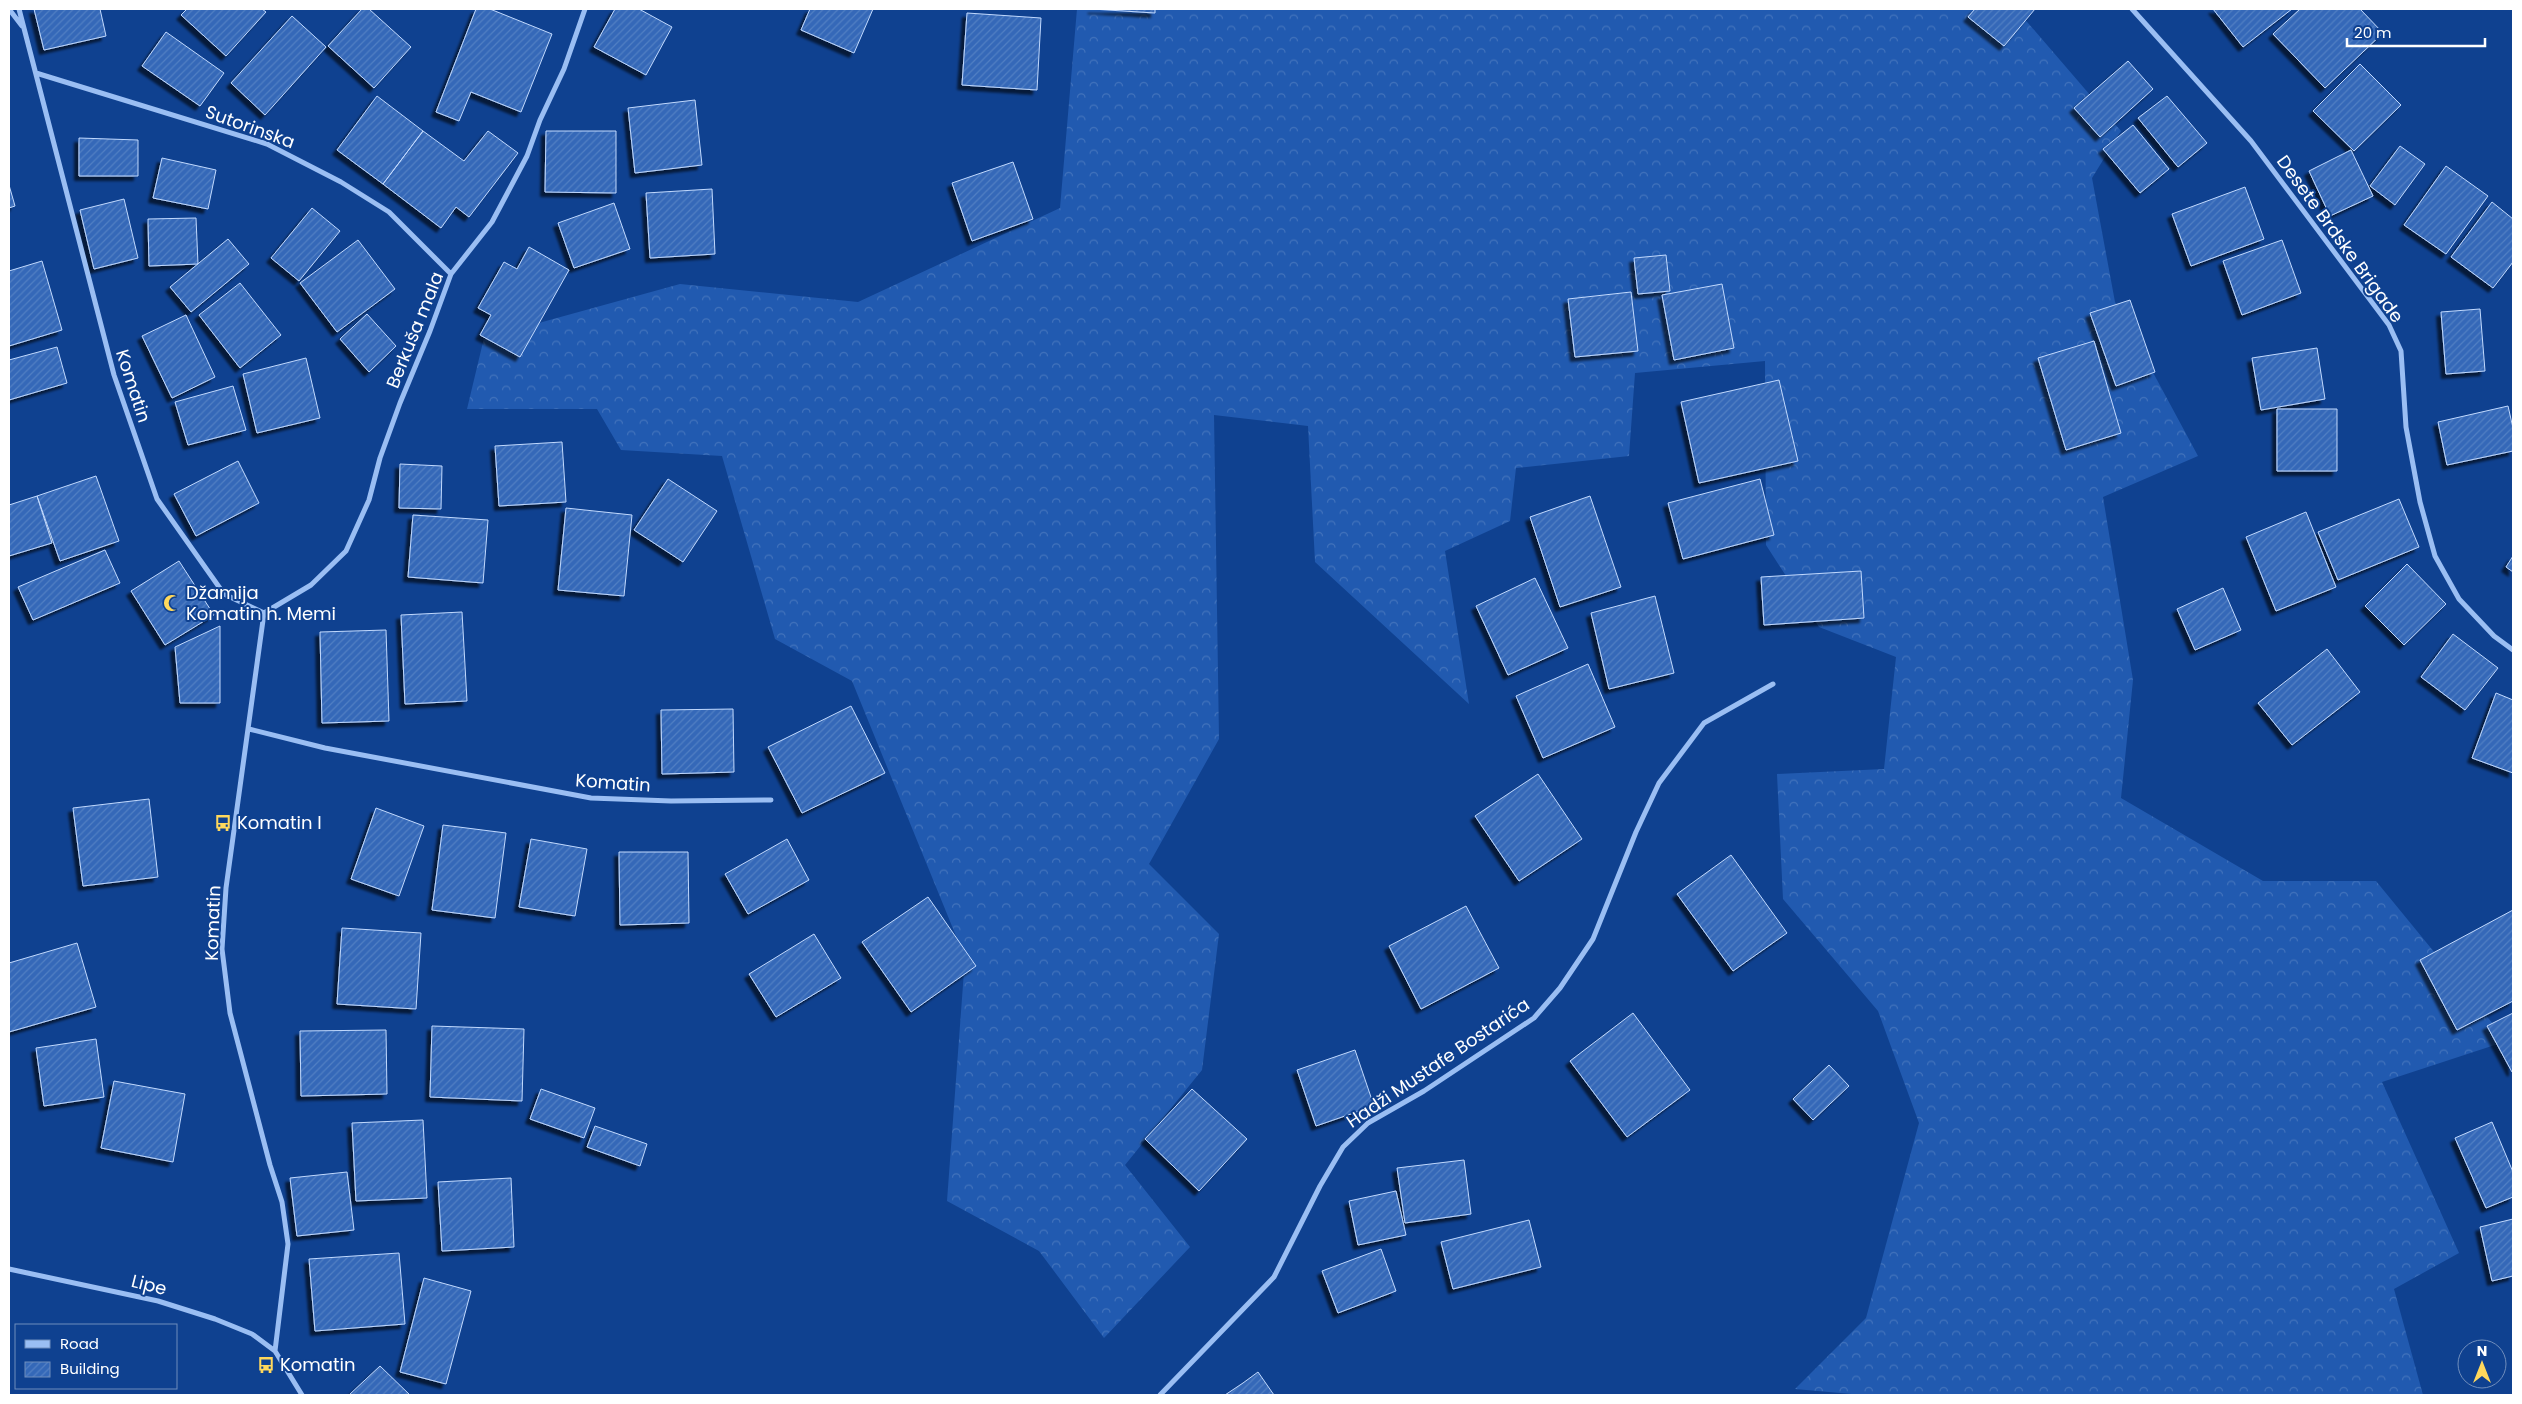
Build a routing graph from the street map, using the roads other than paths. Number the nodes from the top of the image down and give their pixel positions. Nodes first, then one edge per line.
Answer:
1 (9, 9) edge
2 (19, 9) edge
3 (586, 9) edge
4 (2132, 9) edge
5 (24, 30) junction
6 (36, 73) junction
7 (451, 274) junction
8 (264, 612) junction
9 (2513, 650) edge
10 (1773, 684) dead end
11 (250, 729) junction
12 (771, 800) dead end
13 (9, 1269) edge
14 (275, 1351) junction
15 (302, 1395) edge
16 (1160, 1395) edge

1 - 5 street
2 - 5 street, Komatin
3 - 7 street, Berkuša mala
4 - 9 street, Desete Brdske Brigade
5 - 6 street, Komatin
6 - 7 street, Sutorinska
6 - 8 street, Komatin
7 - 8 street, Berkuša mala
8 - 11 street, Komatin
10 - 16 street, Hadži Mustafe Bostarića
11 - 12 street, Komatin
11 - 14 street, Komatin
13 - 14 street, Lipe
14 - 15 street

